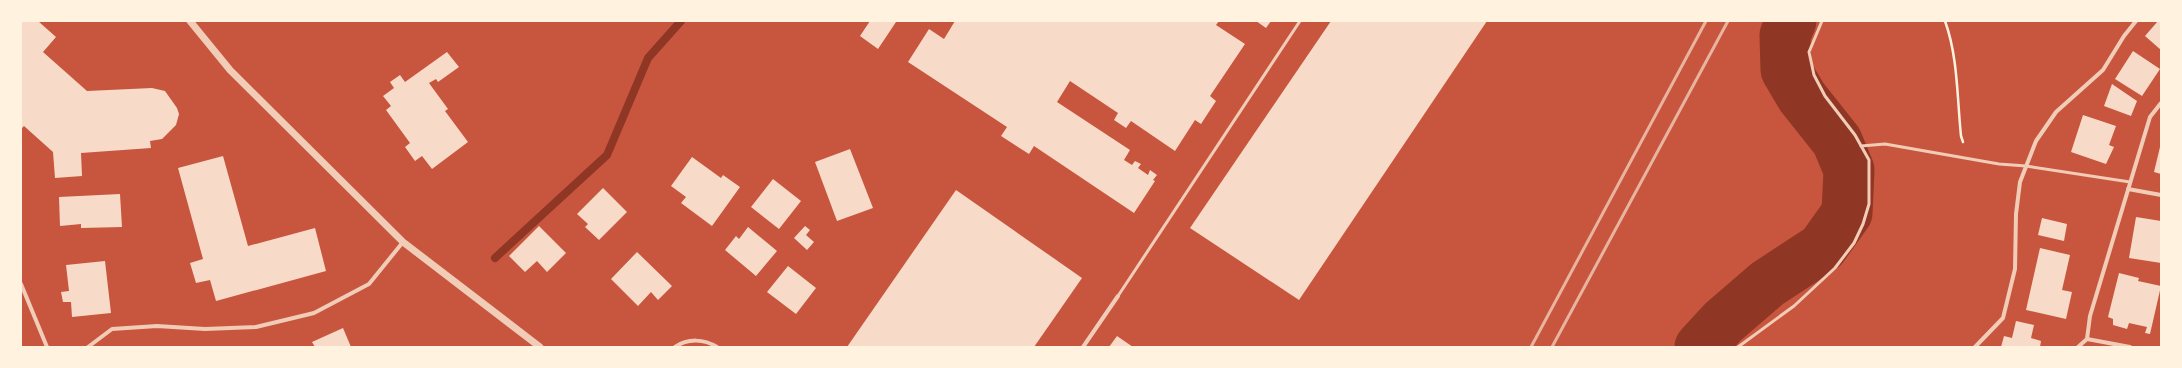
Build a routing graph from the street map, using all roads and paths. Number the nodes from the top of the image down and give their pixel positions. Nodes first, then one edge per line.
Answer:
1 (190, 21) edge
2 (1300, 21) edge
3 (1822, 21) edge
4 (1945, 21) edge
5 (2136, 21) edge
6 (2161, 103) edge
7 (1861, 146) junction
8 (1970, 158) junction
9 (2026, 166) junction
10 (2130, 182) junction
11 (2128, 188) junction
12 (2161, 195) edge
13 (403, 242) junction
14 (21, 284) edge
15 (1118, 296) joint
16 (2087, 338) junction
17 (47, 347) edge
18 (88, 347) edge
19 (540, 347) edge
20 (675, 347) edge
21 (717, 347) edge
22 (1083, 347) edge
23 (1738, 347) edge
24 (1975, 347) edge
25 (2078, 347) edge
26 (2130, 347) edge

1 - 13 street
2 - 15 lane
3 - 7 lane
4 - 8 path
5 - 9 street
6 - 10 street
7 - 8 lane
7 - 23 lane
8 - 9 lane
9 - 10 lane
9 - 24 street
10 - 11 street
11 - 12 street
11 - 16 street
13 - 18 street
13 - 19 street
14 - 17 street
15 - 22 street
16 - 25 street
16 - 26 street
20 - 21 street

